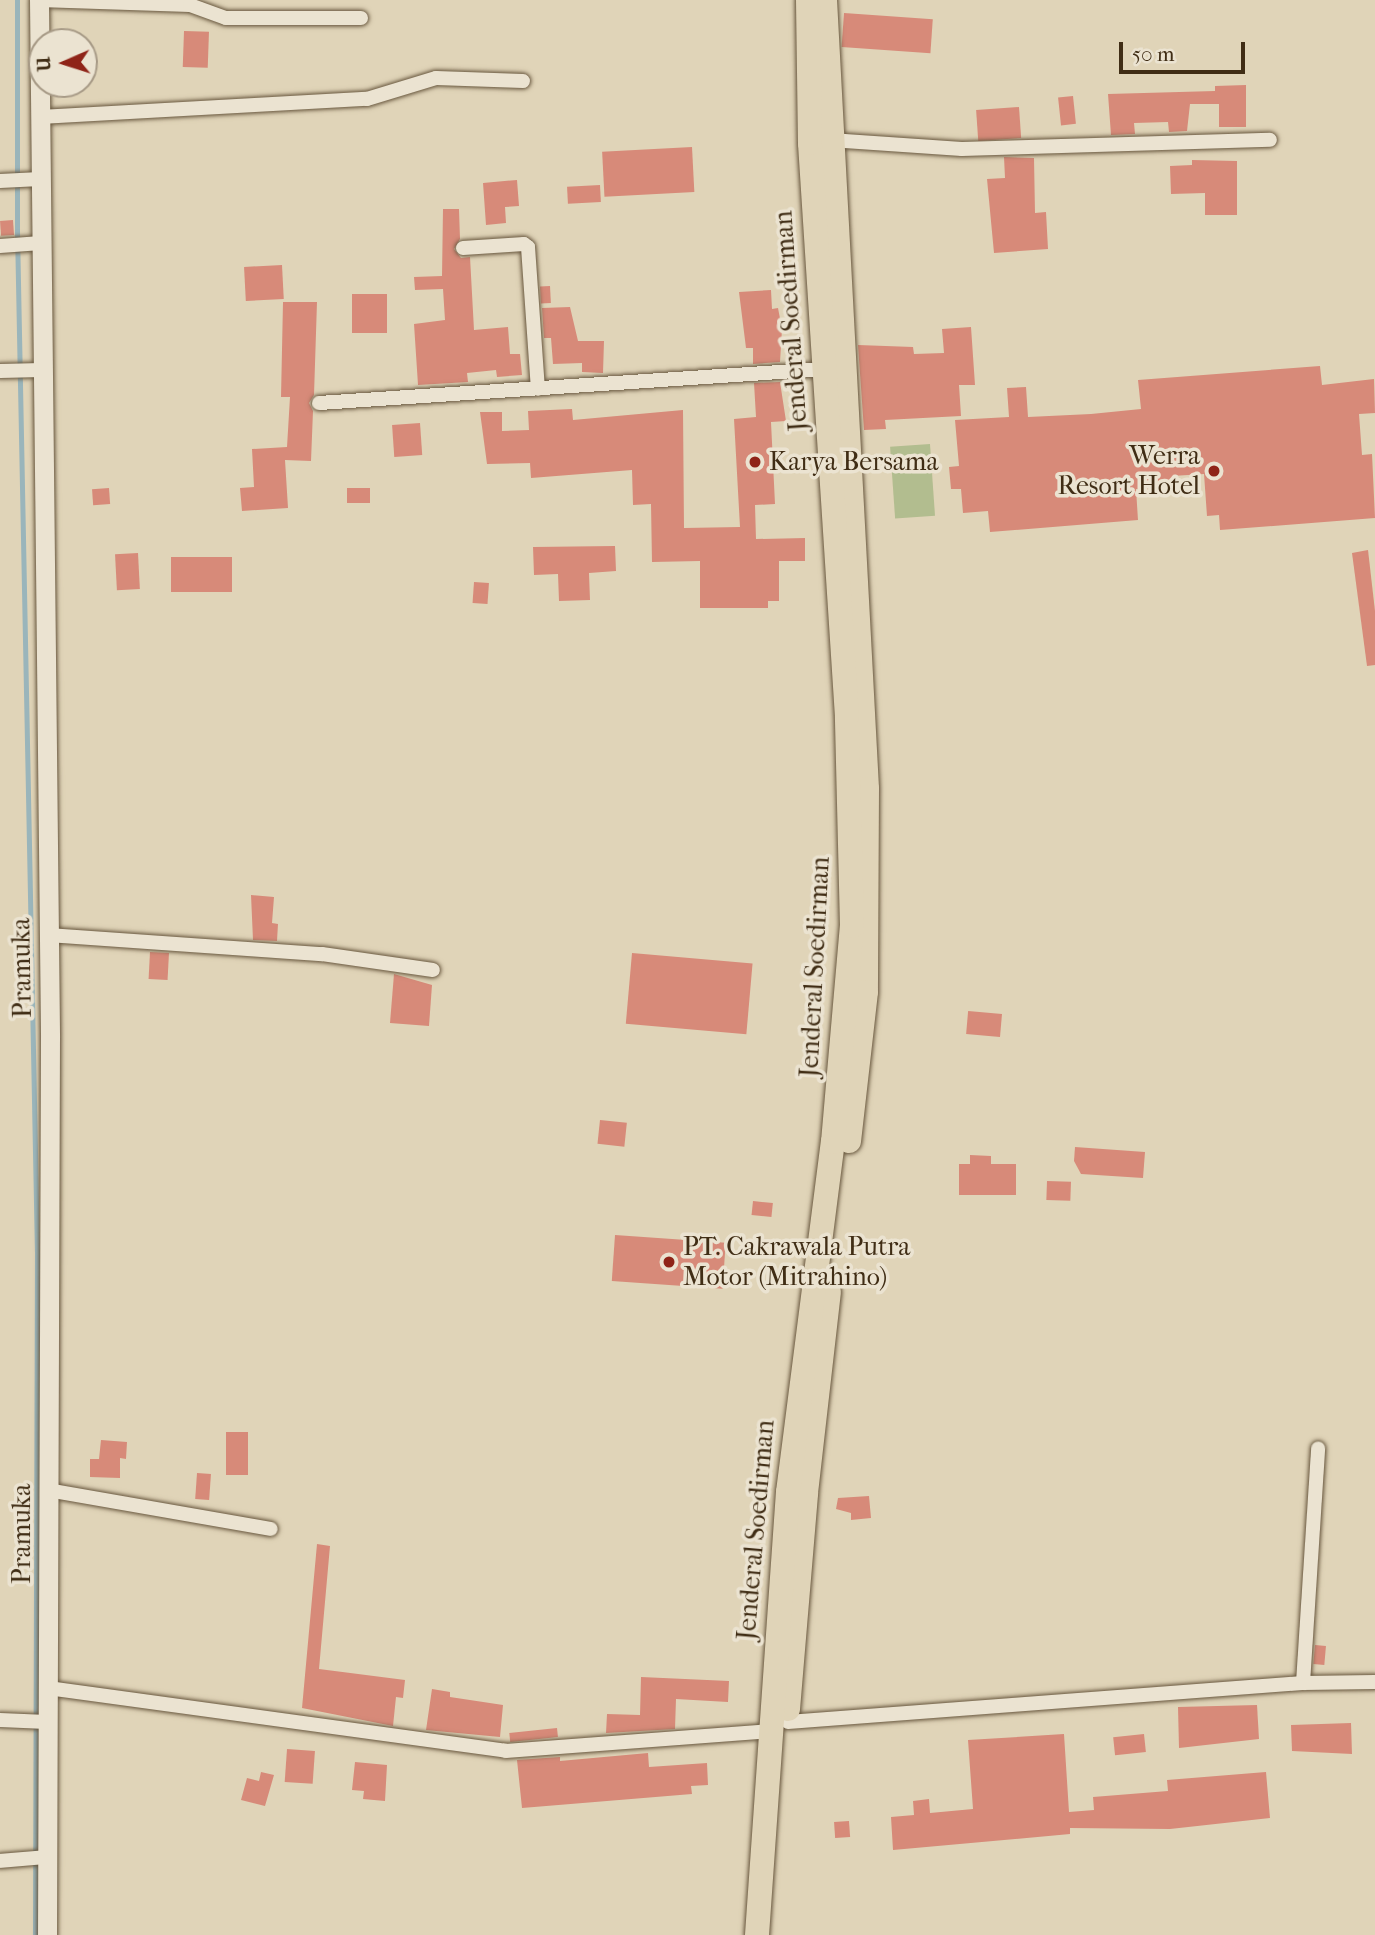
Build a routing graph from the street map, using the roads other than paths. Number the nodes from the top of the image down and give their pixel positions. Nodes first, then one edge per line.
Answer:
1 (39, 0) edge
2 (808, 0) edge
3 (825, 0) edge
4 (361, 18) dead end
5 (523, 81) dead end
6 (40, 117) junction
7 (1270, 139) dead end
8 (830, 140) junction
9 (33, 179) junction
10 (2, 181) edge
11 (34, 244) junction
12 (4, 245) edge
13 (463, 248) dead end
14 (824, 369) junction
15 (4, 370) edge
16 (38, 370) junction
17 (538, 389) junction
18 (318, 404) dead end
19 (48, 935) junction
20 (433, 970) dead end
21 (1318, 1448) dead end
22 (48, 1490) junction
23 (271, 1529) dead end
24 (1375, 1682) edge
25 (1303, 1683) junction
26 (48, 1688) junction
27 (0, 1720) edge
28 (47, 1722) junction
29 (780, 1726) junction
30 (47, 1857) junction
31 (0, 1861) edge
32 (47, 1935) edge
33 (757, 1935) edge
34 (774, 1935) edge

1 - 4 street
1 - 6 street, Pramuka
2 - 14 highway, Jenderal Soedirman
3 - 8 highway, Jenderal Soedirman
5 - 6 street
6 - 9 street, Pramuka
7 - 8 street
8 - 29 highway, Jenderal Soedirman
9 - 10 street
9 - 11 street, Pramuka
11 - 12 street
11 - 16 street, Pramuka
13 - 17 street
14 - 17 street
14 - 29 highway, Jenderal Soedirman
15 - 16 street
16 - 19 street, Pramuka
17 - 18 street
19 - 20 street
19 - 22 street, Pramuka
21 - 25 street
22 - 23 street
22 - 26 street, Pramuka
24 - 25 street
25 - 29 street
26 - 28 street, Pramuka
26 - 29 street
27 - 28 street
28 - 30 street, Pramuka
29 - 33 highway, Jenderal Soedirman
29 - 34 highway, Jenderal Soedirman
30 - 31 street
30 - 32 street, Pramuka

